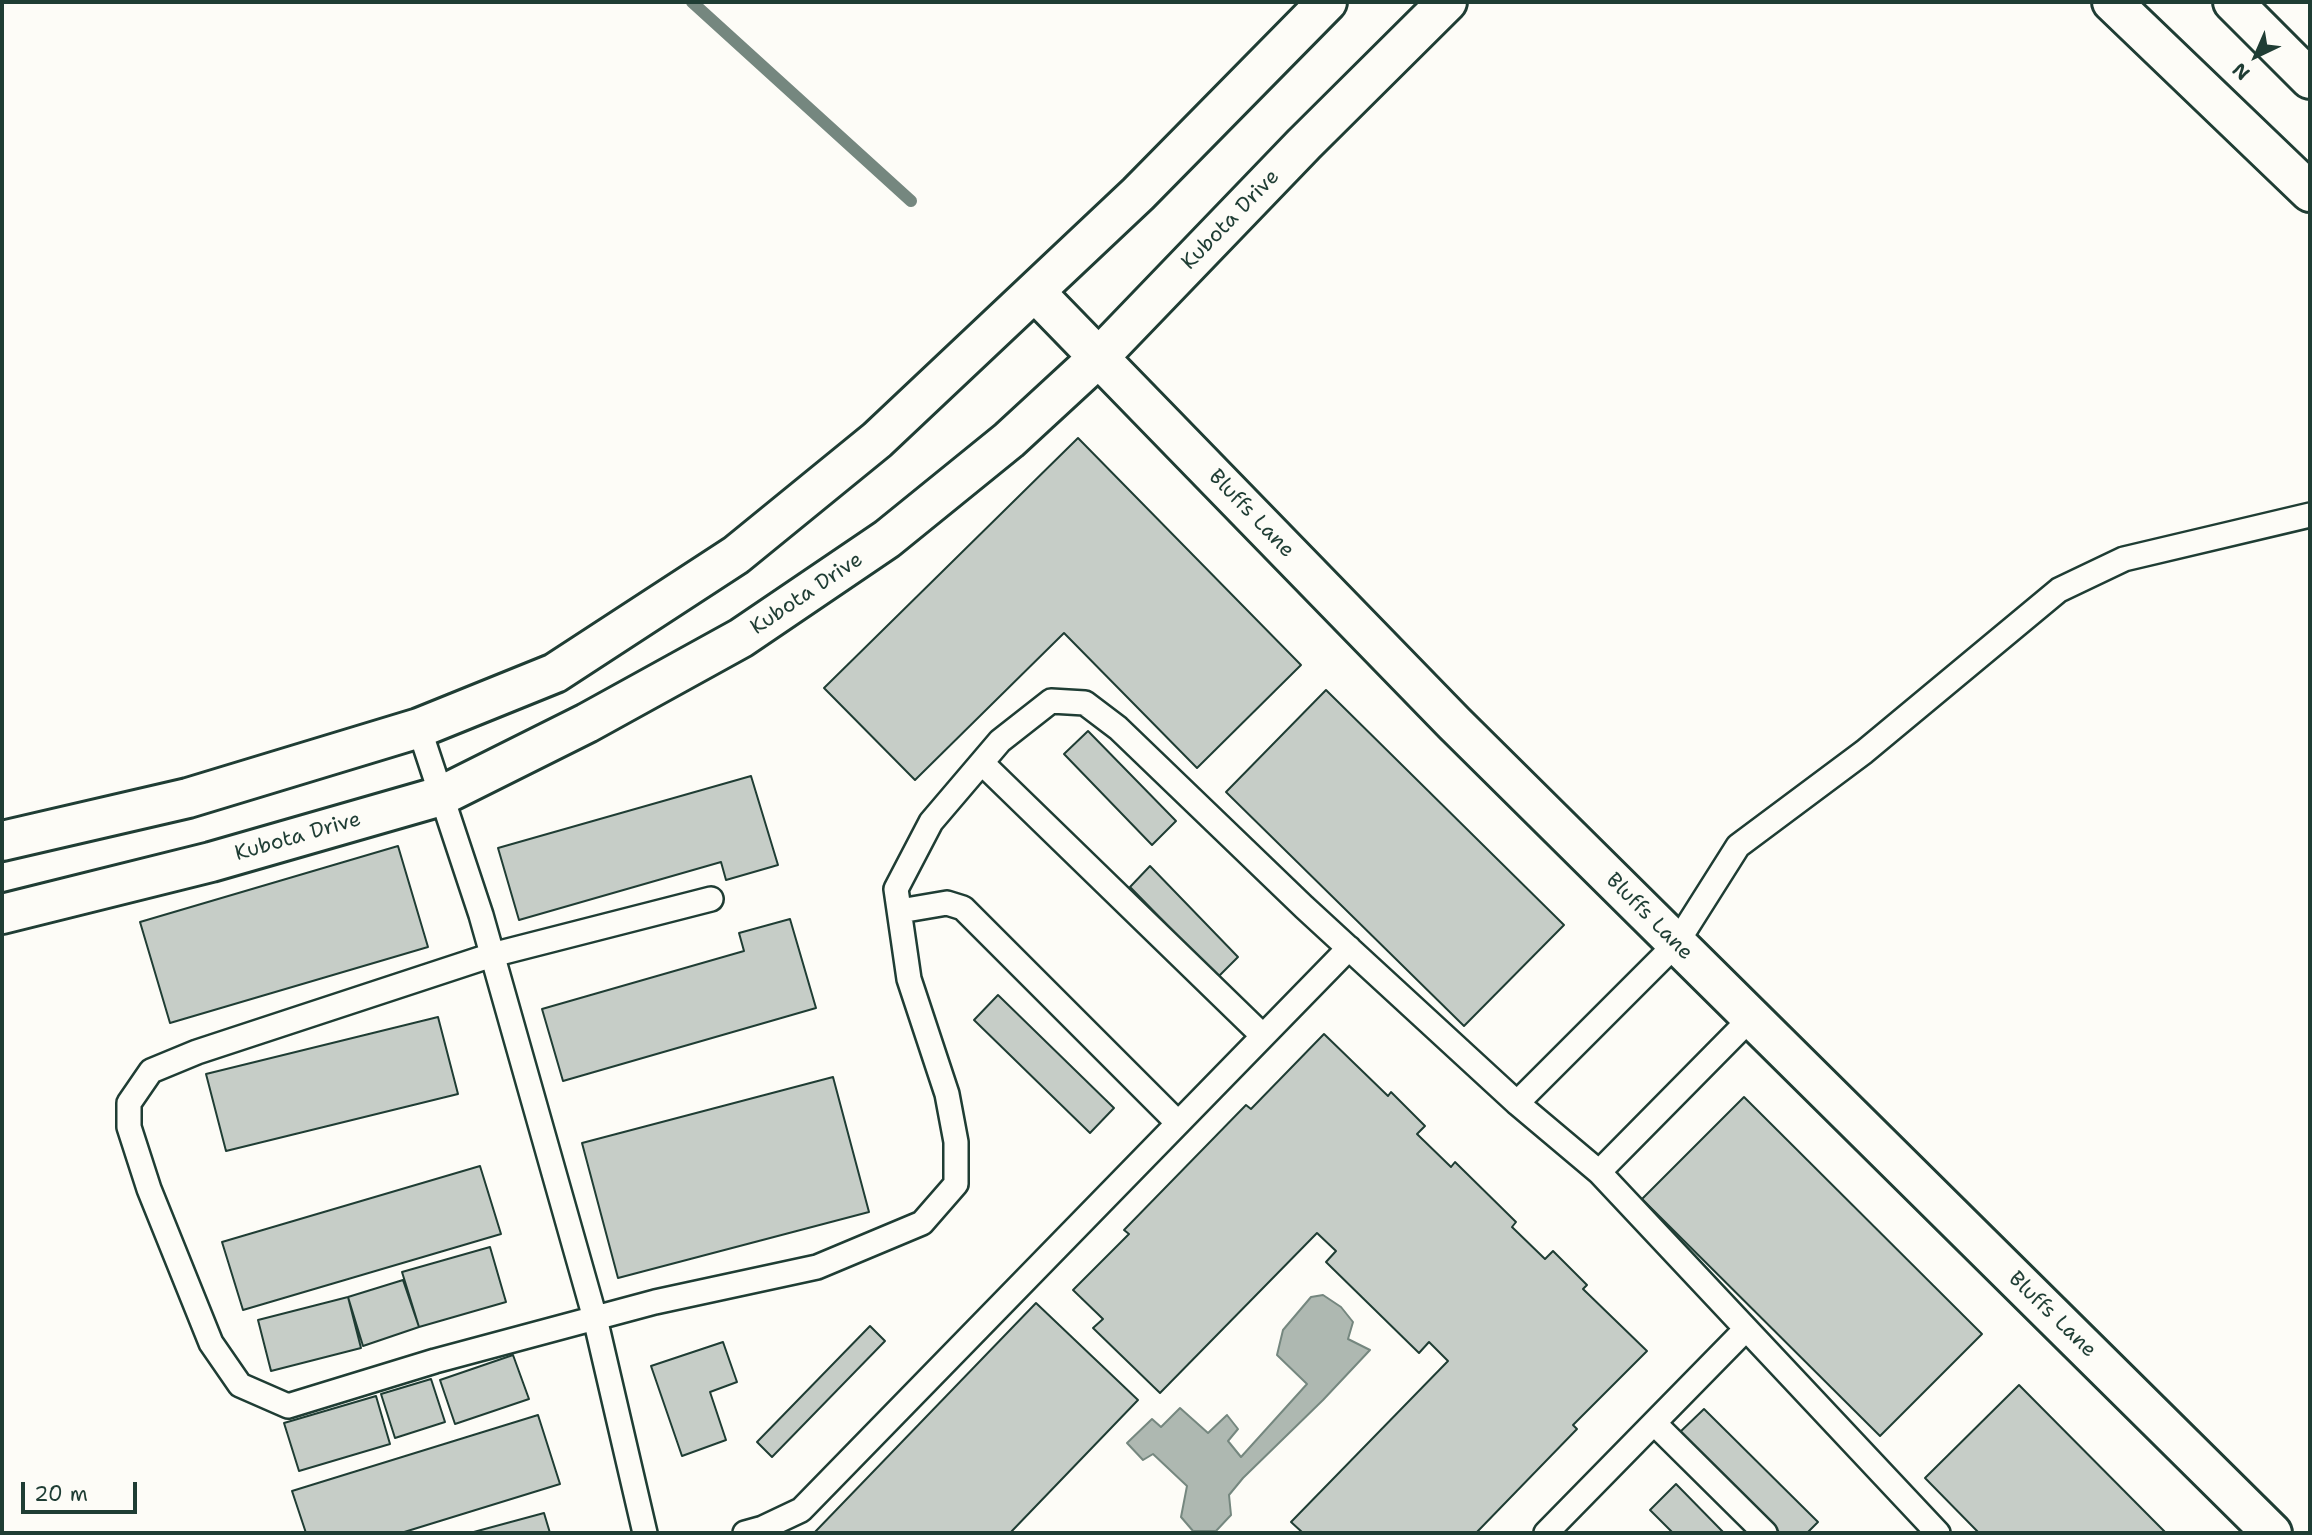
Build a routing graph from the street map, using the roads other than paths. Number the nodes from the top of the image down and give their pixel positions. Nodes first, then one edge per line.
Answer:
1 (1327, 2) edge
2 (1447, 2) edge
3 (2112, 2) edge
4 (2233, 2) edge
5 (2310, 79) edge
6 (2310, 192) edge
7 (1035, 292) junction
8 (1099, 357) junction
9 (2310, 514) edge
10 (419, 728) junction
11 (982, 763) junction
12 (441, 796) junction
13 (2, 841) edge
14 (711, 899) dead end
15 (900, 911) junction
16 (2, 914) edge
17 (1676, 944) junction
18 (1349, 948) junction
19 (492, 955) junction
20 (1751, 1018) junction
21 (1263, 1036) junction
22 (1517, 1103) junction
23 (1178, 1124) junction
24 (1599, 1172) junction
25 (595, 1318) junction
26 (1746, 1329) junction
27 (1654, 1423) junction
28 (645, 1533) edge
29 (745, 1533) edge
30 (1546, 1533) edge
31 (1765, 1533) edge
32 (1938, 1533) edge
33 (2272, 1533) edge

1 - 7 street
2 - 8 street, Kubota Drive
3 - 6 street
4 - 5 street
7 - 8 street, Bluffs Lane
7 - 10 street
8 - 12 street, Kubota Drive
8 - 17 street, Bluffs Lane
9 - 17 lane
10 - 12 lane
10 - 13 street
11 - 15 lane
11 - 18 lane
11 - 21 lane
12 - 16 street, Kubota Drive
12 - 19 lane
14 - 19 lane
15 - 23 lane
15 - 25 lane
17 - 20 street, Bluffs Lane
17 - 22 lane
18 - 21 lane
18 - 22 lane
19 - 25 lane
19 - 25 lane
20 - 24 lane
20 - 33 street, Bluffs Lane
21 - 23 lane
22 - 24 lane
23 - 29 lane
24 - 26 lane
25 - 28 lane
26 - 27 lane
26 - 32 lane
27 - 30 lane
27 - 31 lane

